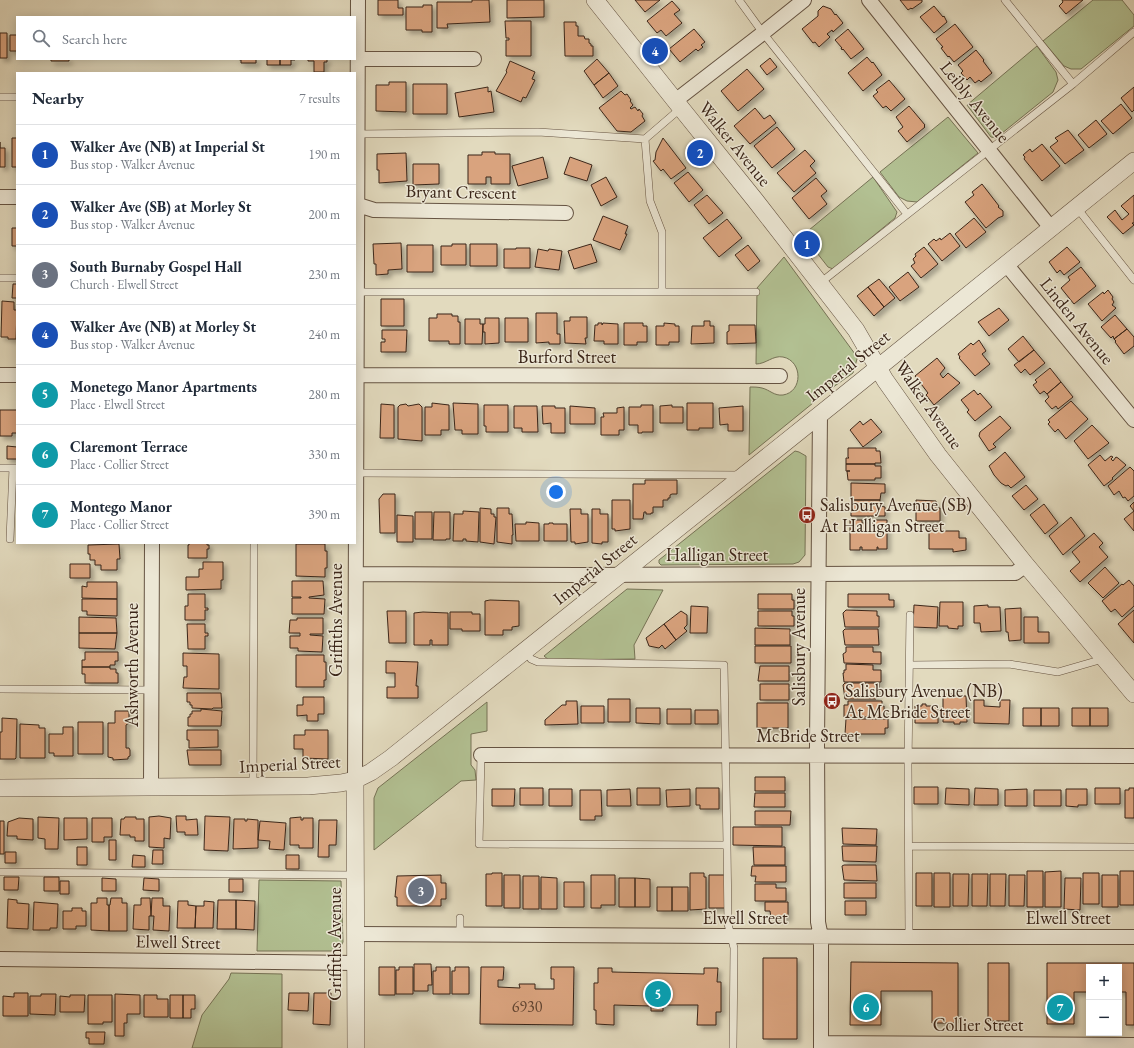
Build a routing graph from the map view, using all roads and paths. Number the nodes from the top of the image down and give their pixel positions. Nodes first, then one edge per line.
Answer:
1 (358, 0) edge
2 (595, 0) edge
3 (739, 0) edge
4 (804, 0) edge
5 (869, 0) edge
6 (1004, 0) edge
7 (1134, 32) edge
8 (763, 33) junction
9 (358, 59) junction
10 (474, 59) dead end
11 (1073, 84) junction
12 (0, 97) edge
13 (16, 97) edge
14 (356, 97) edge
15 (678, 105) junction
16 (358, 134) junction
17 (645, 139) junction
18 (988, 149) junction
19 (1134, 161) edge
20 (0, 197) edge
21 (16, 197) edge
22 (356, 204) edge
23 (1076, 208) junction
24 (566, 213) dead end
25 (907, 214) junction
26 (1051, 228) junction
27 (1006, 264) junction
28 (0, 278) edge
29 (16, 278) edge
30 (1134, 280) edge
31 (820, 283) junction
32 (357, 292) junction
33 (662, 292) junction
34 (756, 292) dead end
35 (878, 368) junction
36 (0, 375) edge
37 (16, 375) edge
38 (356, 376) edge
39 (780, 376) dead end
40 (820, 414) junction
41 (1134, 420) edge
42 (0, 468) edge
43 (15, 468) edge
44 (356, 473) edge
45 (745, 476) junction
46 (10, 539) dead end
47 (152, 544) edge
48 (254, 544) edge
49 (1026, 565) junction
50 (357, 574) junction
51 (620, 574) junction
52 (818, 574) junction
53 (910, 615) dead end
54 (525, 651) junction
55 (1105, 658) junction
56 (910, 665) junction
57 (0, 689) edge
58 (152, 690) junction
59 (1134, 694) edge
60 (817, 754) junction
61 (481, 755) joint
62 (725, 755) junction
63 (908, 755) junction
64 (1134, 756) edge
65 (355, 780) junction
66 (253, 786) junction
67 (151, 787) junction
68 (0, 788) edge
69 (727, 845) junction
70 (909, 846) junction
71 (1134, 847) edge
72 (0, 872) edge
73 (355, 875) junction
74 (460, 918) dead end
75 (355, 934) junction
76 (460, 935) junction
77 (731, 937) junction
78 (821, 937) junction
79 (1134, 937) edge
80 (909, 938) junction
81 (0, 958) edge
82 (355, 963) junction
83 (1134, 1045) edge
84 (821, 1046) edge
85 (356, 1048) edge
86 (733, 1048) edge

1 - 9 street, Griffiths Avenue
2 - 15 street, Walker Avenue
3 - 8 lane
4 - 8 street
5 - 18 street, Leibly Avenue
6 - 11 lane
7 - 11 lane
8 - 15 street
8 - 25 lane
9 - 10 street
9 - 14 street, Griffiths Avenue
11 - 18 lane
12 - 13 lane
14 - 16 street, Griffiths Avenue
15 - 17 lane
15 - 31 street, Walker Avenue
16 - 17 lane
16 - 22 street, Griffiths Avenue
17 - 33 lane
18 - 25 lane
18 - 26 street, Leibly Avenue
19 - 23 street, Imperial Street
20 - 21 street
22 - 24 street, Bryant Crescent
22 - 32 street, Griffiths Avenue
23 - 26 street, Imperial Street
23 - 30 lane
25 - 31 lane
26 - 27 street, Imperial Street
27 - 35 street, Imperial Street
27 - 41 street, Linden Avenue
28 - 29 lane
31 - 35 street, Walker Avenue
32 - 33 lane
32 - 38 street, Griffiths Avenue
33 - 34 lane
35 - 40 street, Imperial Street
35 - 49 street, Walker Avenue
36 - 37 street
38 - 39 street, Burford Street
38 - 44 street, Griffiths Avenue
40 - 45 street, Imperial Street
40 - 52 street, Salisbury Avenue
42 - 43 lane
43 - 46 lane
44 - 45 lane
44 - 50 street, Griffiths Avenue
45 - 51 street, Imperial Street
47 - 58 street, Ashworth Avenue
48 - 66 lane
49 - 52 street, Halligan Street
49 - 55 street, Walker Avenue
50 - 51 street, Halligan Street
50 - 65 street, Griffiths Avenue
51 - 52 street, Halligan Street
51 - 54 street, Imperial Street
52 - 60 street, Salisbury Avenue
53 - 56 lane
54 - 62 lane
54 - 65 street, Imperial Street
55 - 56 lane
55 - 59 street, Walker Avenue
56 - 63 lane
57 - 58 lane
58 - 67 street, Ashworth Avenue
60 - 62 street, McBride Street
60 - 63 street, McBride Street
60 - 78 street, Salisbury Avenue
61 - 62 street, McBride Street
61 - 69 lane
62 - 69 lane
63 - 64 street, McBride Street
63 - 70 lane
65 - 66 street, Imperial Street
65 - 73 street, Griffiths Avenue
66 - 67 street, Imperial Street
67 - 68 street, Imperial Street
69 - 77 lane
70 - 71 lane
70 - 80 lane
72 - 73 lane
73 - 75 street, Griffiths Avenue
74 - 76 lane
75 - 76 street, Elwell Street
75 - 82 street, Griffiths Avenue
76 - 77 street, Elwell Street
77 - 78 street, Elwell Street
77 - 86 lane
78 - 80 street, Elwell Street
78 - 84 street, Salisbury Avenue
79 - 80 street, Elwell Street
81 - 82 street, Elwell Street
82 - 85 street, Griffiths Avenue
83 - 84 street, Collier Street

